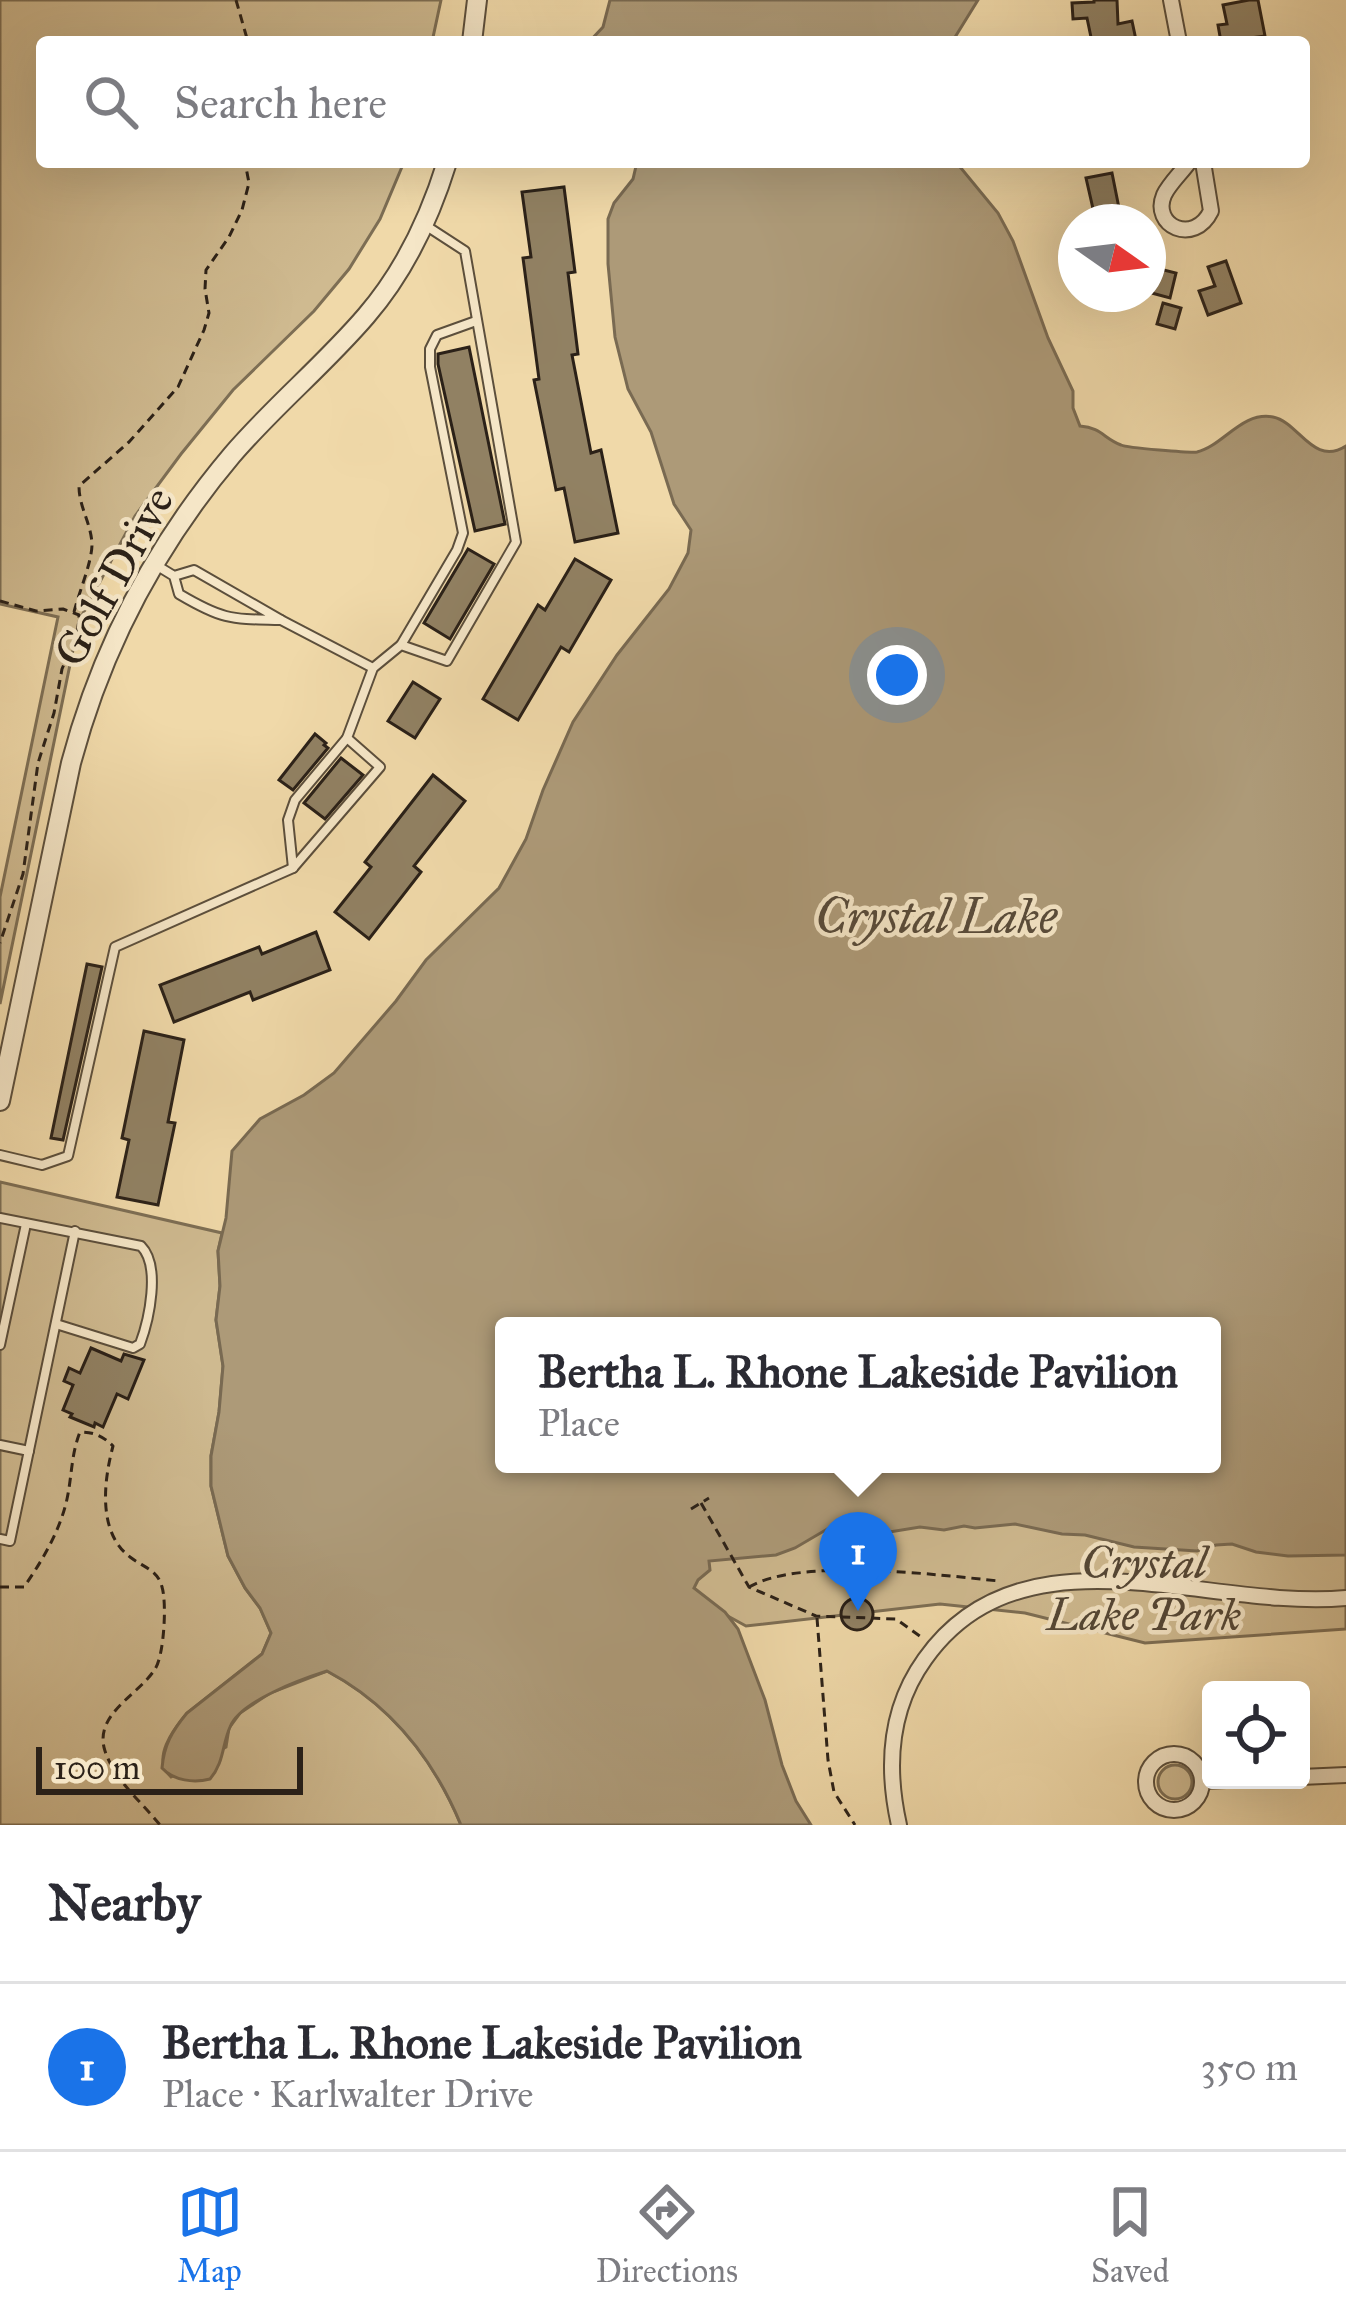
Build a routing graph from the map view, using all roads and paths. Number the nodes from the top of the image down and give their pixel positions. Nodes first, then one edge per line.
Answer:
1 (236, 0) edge
2 (477, 0) edge
3 (1171, 0) edge
4 (246, 36) edge
5 (473, 36) edge
6 (1178, 36) edge
7 (246, 168) edge
8 (445, 168) edge
9 (1184, 168) edge
10 (1204, 168) edge
11 (423, 225) junction
12 (476, 321) junction
13 (154, 564) junction
14 (174, 576) junction
15 (0, 602) edge
16 (74, 612) junction
17 (281, 620) junction
18 (400, 645) junction
19 (374, 668) junction
20 (347, 738) junction
21 (293, 868) junction
22 (0, 943) edge
23 (0, 1101) edge
24 (0, 1156) edge
25 (0, 1218) edge
26 (26, 1224) junction
27 (75, 1231) junction
28 (56, 1324) junction
29 (0, 1346) edge
30 (0, 1445) edge
31 (29, 1451) junction
32 (709, 1498) dead end
33 (700, 1504) junction
34 (691, 1509) dead end
35 (0, 1539) edge
36 (999, 1581) dead end
37 (0, 1587) edge
38 (749, 1587) junction
39 (1346, 1598) edge
40 (816, 1616) junction
41 (934, 1647) junction
42 (1346, 1775) edge
43 (1310, 1777) edge
44 (1203, 1781) joint
45 (160, 1825) edge
46 (855, 1825) edge
47 (899, 1825) edge

1 - 4 path
2 - 5 street
3 - 6 street
7 - 16 path
8 - 11 street, Golf Drive
9 - 10 street
11 - 12 lane
11 - 13 street, Golf Drive
12 - 18 lane
12 - 18 lane
13 - 14 lane
13 - 23 street, Golf Drive
14 - 17 lane
14 - 17 lane
15 - 16 path
16 - 22 path
17 - 19 lane
18 - 19 lane
19 - 20 lane
20 - 21 lane
20 - 21 lane
21 - 24 lane
25 - 26 lane
26 - 27 lane
26 - 29 lane
27 - 28 lane
27 - 28 lane
28 - 31 lane
30 - 31 lane
31 - 35 lane
32 - 33 path
33 - 34 path
33 - 38 path
36 - 38 path
37 - 45 path
38 - 40 path
39 - 41 street
40 - 41 path
40 - 46 path
41 - 47 street
42 - 43 street
44 - 44 street

